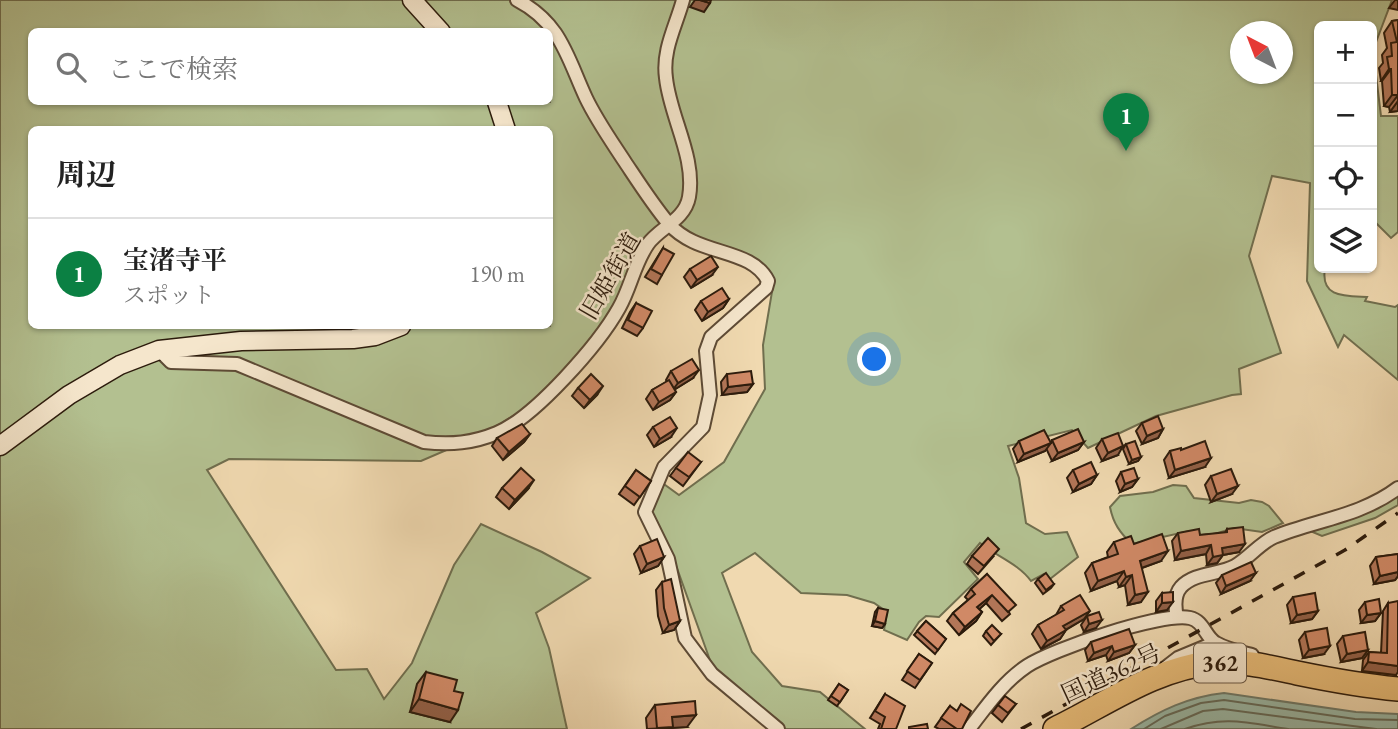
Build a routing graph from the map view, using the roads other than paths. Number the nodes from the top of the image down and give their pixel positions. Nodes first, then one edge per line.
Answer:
1 (412, 0) edge
2 (517, 0) edge
3 (683, 0) edge
4 (437, 28) edge
5 (552, 28) edge
6 (553, 29) edge
7 (498, 105) edge
8 (505, 126) edge
9 (671, 226) junction
10 (393, 329) edge
11 (159, 349) junction
12 (0, 446) edge
13 (1398, 488) edge
14 (1177, 617) junction
15 (1214, 643) junction
16 (1268, 666) junction
17 (1147, 681) junction
18 (1398, 689) edge
19 (779, 729) edge
20 (969, 729) edge
21 (1055, 729) edge

1 - 4 street
2 - 5 street
3 - 9 street, 旧姫街道
6 - 9 street
7 - 8 street
9 - 11 street, 旧姫街道
9 - 19 street
10 - 11 street
11 - 12 street
13 - 14 street
14 - 15 street
14 - 20 street
15 - 16 street
15 - 17 street
16 - 17 highway, 国道362号 / 362
16 - 18 highway, 国道362号 / 362
17 - 21 highway, 国道362号 / 362

